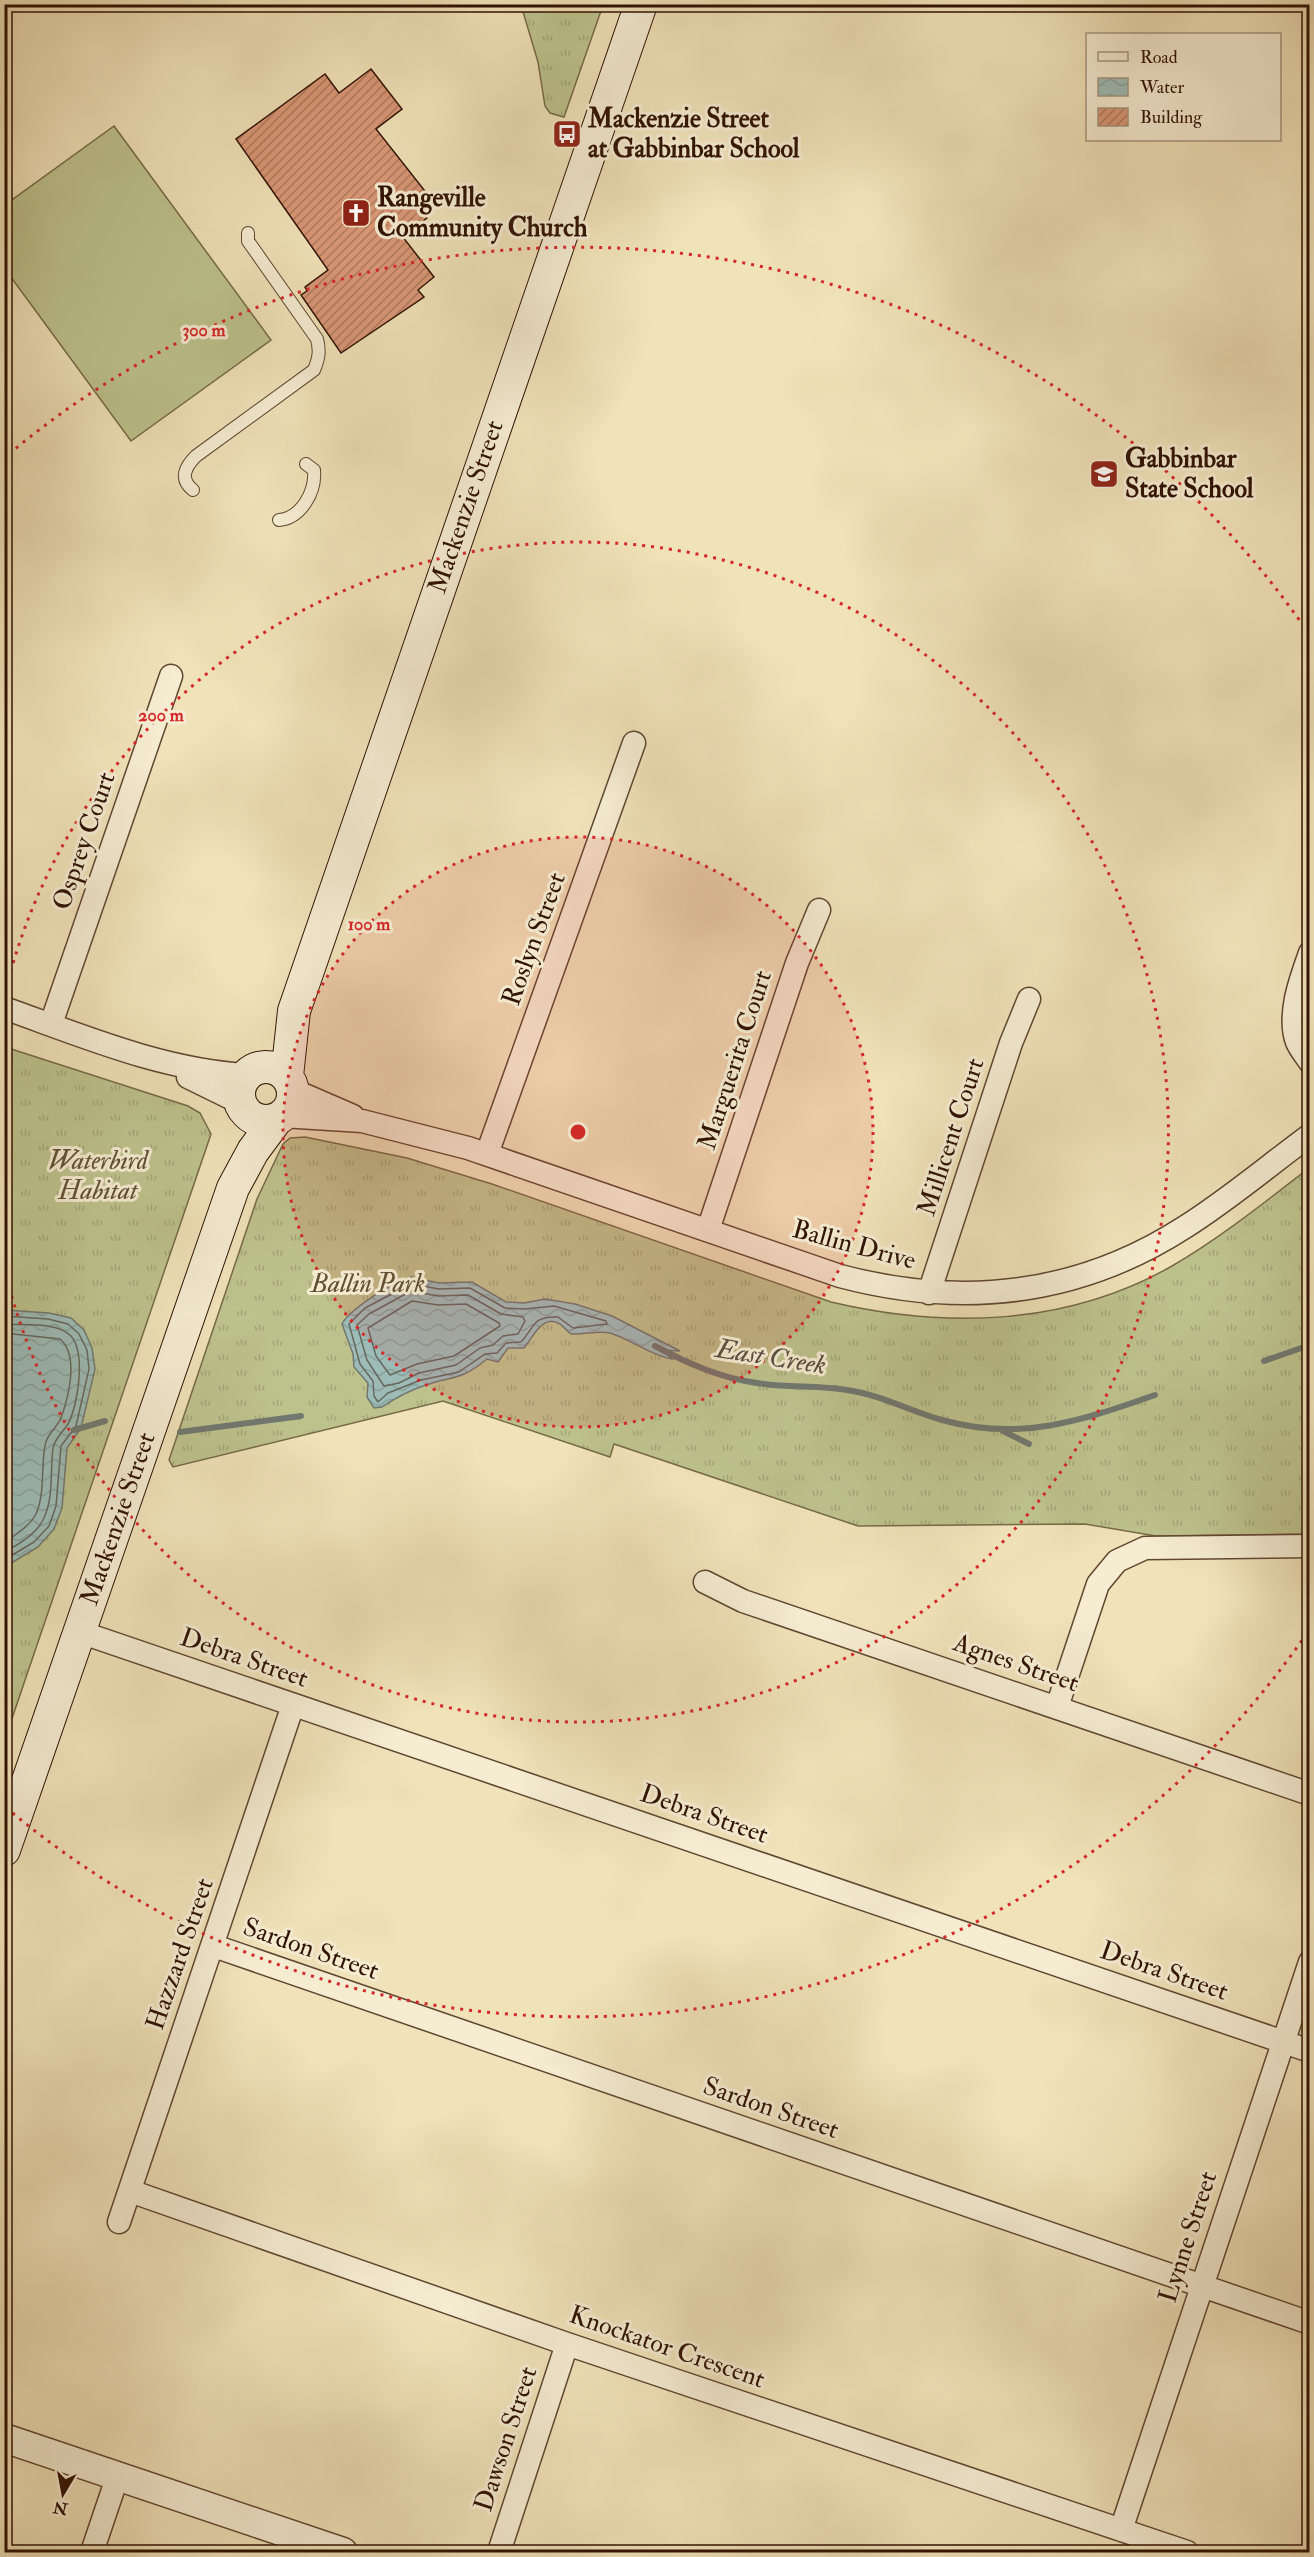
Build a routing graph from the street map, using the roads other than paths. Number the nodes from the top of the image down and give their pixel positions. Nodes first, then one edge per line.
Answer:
1 (641, 4) edge
2 (248, 233) dead end
3 (306, 464) dead end
4 (193, 490) dead end
5 (279, 520) dead end
6 (171, 676) dead end
7 (634, 743) dead end
8 (819, 910) dead end
9 (1310, 953) edge
10 (1029, 999) dead end
11 (4, 1008) edge
12 (51, 1024) junction
13 (1310, 1062) edge
14 (266, 1095) junction
15 (1310, 1135) edge
16 (487, 1154) junction
17 (708, 1230) junction
18 (929, 1293) junction
19 (1310, 1546) edge
20 (705, 1582) dead end
21 (80, 1632) junction
22 (293, 1705) junction
23 (1057, 1707) junction
24 (1310, 1794) edge
25 (4, 1850) edge
26 (214, 1946) junction
27 (1310, 1962) edge
28 (1283, 2042) junction
29 (1310, 2051) edge
30 (130, 2191) junction
31 (119, 2222) dead end
32 (1202, 2287) junction
33 (1310, 2323) edge
34 (567, 2344) junction
35 (4, 2438) edge
36 (117, 2478) junction
37 (1121, 2530) junction
38 (92, 2553) edge
39 (343, 2553) edge
40 (499, 2553) edge
41 (1187, 2553) edge

1 - 14 main road, Mackenzie Street
2 - 4 lane
3 - 5 lane
6 - 12 street, Osprey Court
7 - 16 street, Roslyn Street
8 - 17 street, Marguerita Court
9 - 13 street
10 - 18 street, Millicent Court
11 - 12 street, Ballin Drive
12 - 14 street, Ballin Drive
14 - 16 street, Ballin Drive
14 - 21 main road, Mackenzie Street
15 - 18 street, Ballin Drive
16 - 17 street, Ballin Drive
17 - 18 street, Ballin Drive
19 - 23 street
20 - 23 street, Agnes Street
21 - 22 street, Debra Street
21 - 25 main road, Mackenzie Street
22 - 26 street, Hazzard Street
22 - 28 street, Debra Street
23 - 24 street, Agnes Street
26 - 30 street, Hazzard Street
26 - 32 street, Sardon Street
27 - 28 street, Lynne Street
28 - 29 street, Debra Street
28 - 32 street, Lynne Street
30 - 31 street, Hazzard Street
30 - 34 street, Knockator Crescent
32 - 33 street, Sardon Street
32 - 37 street, Lynne Street
34 - 37 street, Knockator Crescent
34 - 40 street, Dawson Street
35 - 36 street
36 - 38 street
36 - 39 street
37 - 41 street, Knockator Crescent

